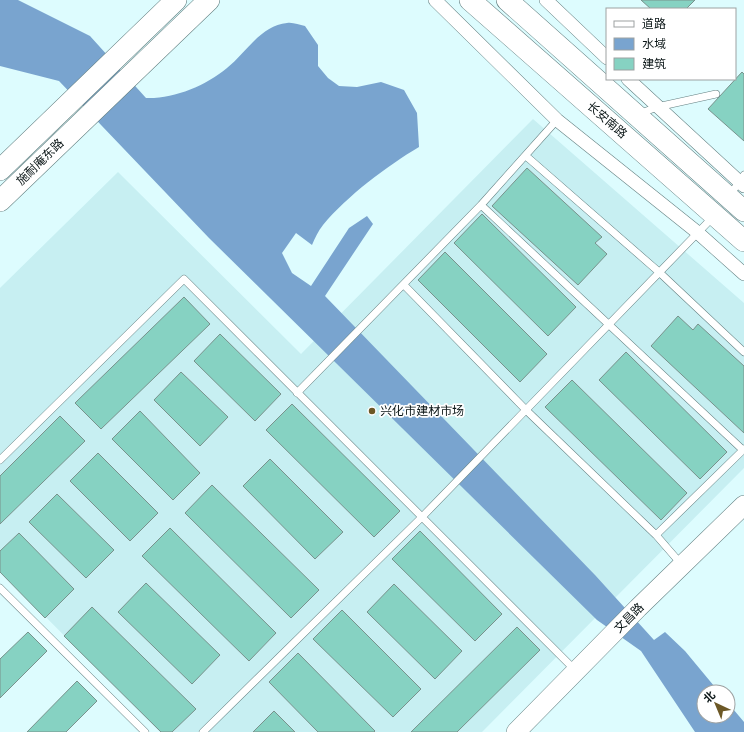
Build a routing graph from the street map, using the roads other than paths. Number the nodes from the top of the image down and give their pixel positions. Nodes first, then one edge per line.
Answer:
1 (176, 0) edge
2 (209, 0) edge
3 (436, 0) edge
4 (470, 0) edge
5 (507, 0) edge
6 (546, 0) edge
7 (606, 57) edge
8 (629, 80) edge
9 (716, 94) dead end
10 (657, 107) junction
11 (636, 115) junction
12 (557, 120) junction
13 (526, 156) junction
14 (0, 170) edge
15 (739, 185) edge
16 (0, 201) edge
17 (481, 205) junction
18 (744, 211) edge
19 (715, 215) junction
20 (697, 232) junction
21 (744, 241) edge
22 (659, 272) junction
23 (744, 274) edge
24 (404, 285) junction
25 (610, 325) junction
26 (744, 352) edge
27 (297, 393) junction
28 (527, 411) junction
29 (743, 449) edge
30 (0, 460) edge
31 (744, 505) edge
32 (423, 516) junction
33 (656, 535) junction
34 (682, 565) junction
35 (0, 588) edge
36 (576, 671) junction
37 (146, 732) edge
38 (203, 732) edge
39 (516, 732) edge

1 - 14 main road, 施耐庵东路
2 - 16 main road, 施耐庵东路
3 - 12 street
4 - 19 main road, 长安南路
5 - 11 main road, 长安南路
6 - 7 street
8 - 10 street
9 - 10 lane
10 - 11 lane
10 - 15 street
11 - 15 main road, 长安南路
12 - 13 lane
12 - 20 street
13 - 17 lane
13 - 22 lane
15 - 18 main road, 长安南路
17 - 24 lane
17 - 25 lane
19 - 20 lane
19 - 21 main road, 长安南路
20 - 22 lane
20 - 23 street
22 - 25 lane
22 - 26 lane
24 - 27 lane
24 - 28 lane
25 - 28 lane
25 - 29 lane
27 - 30 lane
27 - 32 lane
28 - 32 lane
28 - 33 lane
29 - 33 lane
31 - 34 street, 文昌路
32 - 36 lane
32 - 38 lane
33 - 34 lane
34 - 36 street, 文昌路
35 - 37 lane
36 - 39 street, 文昌路

